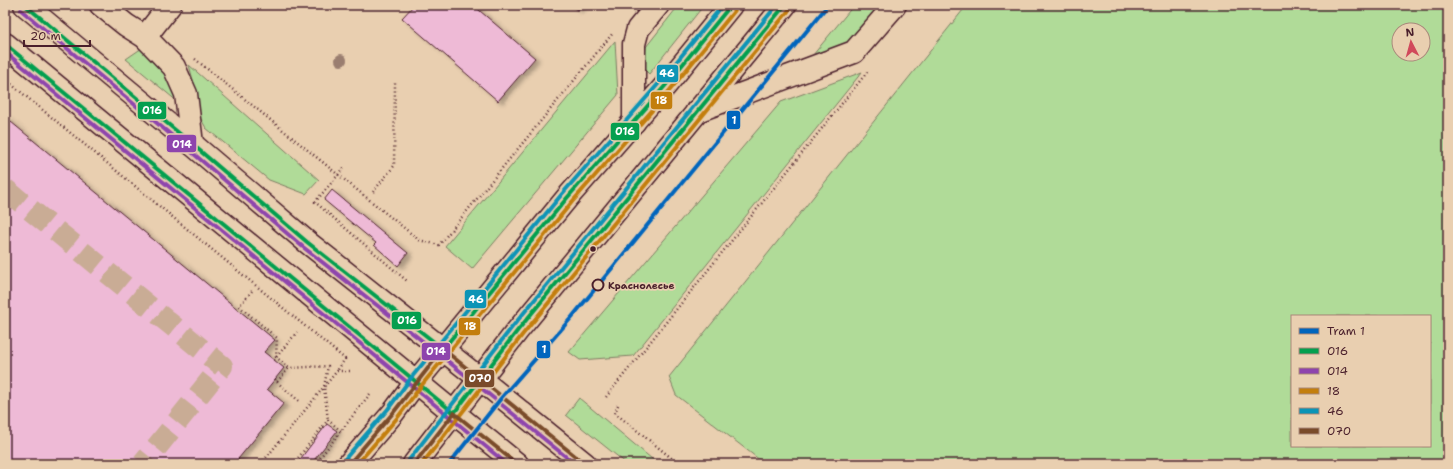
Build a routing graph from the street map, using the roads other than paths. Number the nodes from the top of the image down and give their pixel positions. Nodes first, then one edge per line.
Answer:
1 (25, 5) edge
2 (101, 5) edge
3 (170, 5) edge
4 (658, 5) edge
5 (731, 5) edge
6 (785, 5) edge
7 (894, 5) edge
8 (145, 37) junction
9 (6, 45) edge
10 (697, 111) junction
11 (634, 122) junction
12 (192, 144) junction
13 (443, 349) junction
14 (480, 379) junction
15 (416, 382) junction
16 (454, 413) junction
17 (349, 464) edge
18 (414, 464) edge
19 (517, 464) edge
20 (584, 464) edge

1 - 12 main road
2 - 8 main road
3 - 8 main road
4 - 11 main road
5 - 11 main road
6 - 10 main road
7 - 10 main road
8 - 12 main road
9 - 15 main road
10 - 14 main road
11 - 13 main road
12 - 13 main road
13 - 14 main road
13 - 15 main road
14 - 16 main road
14 - 20 main road
15 - 16 main road
15 - 17 main road
16 - 18 main road
16 - 19 main road

